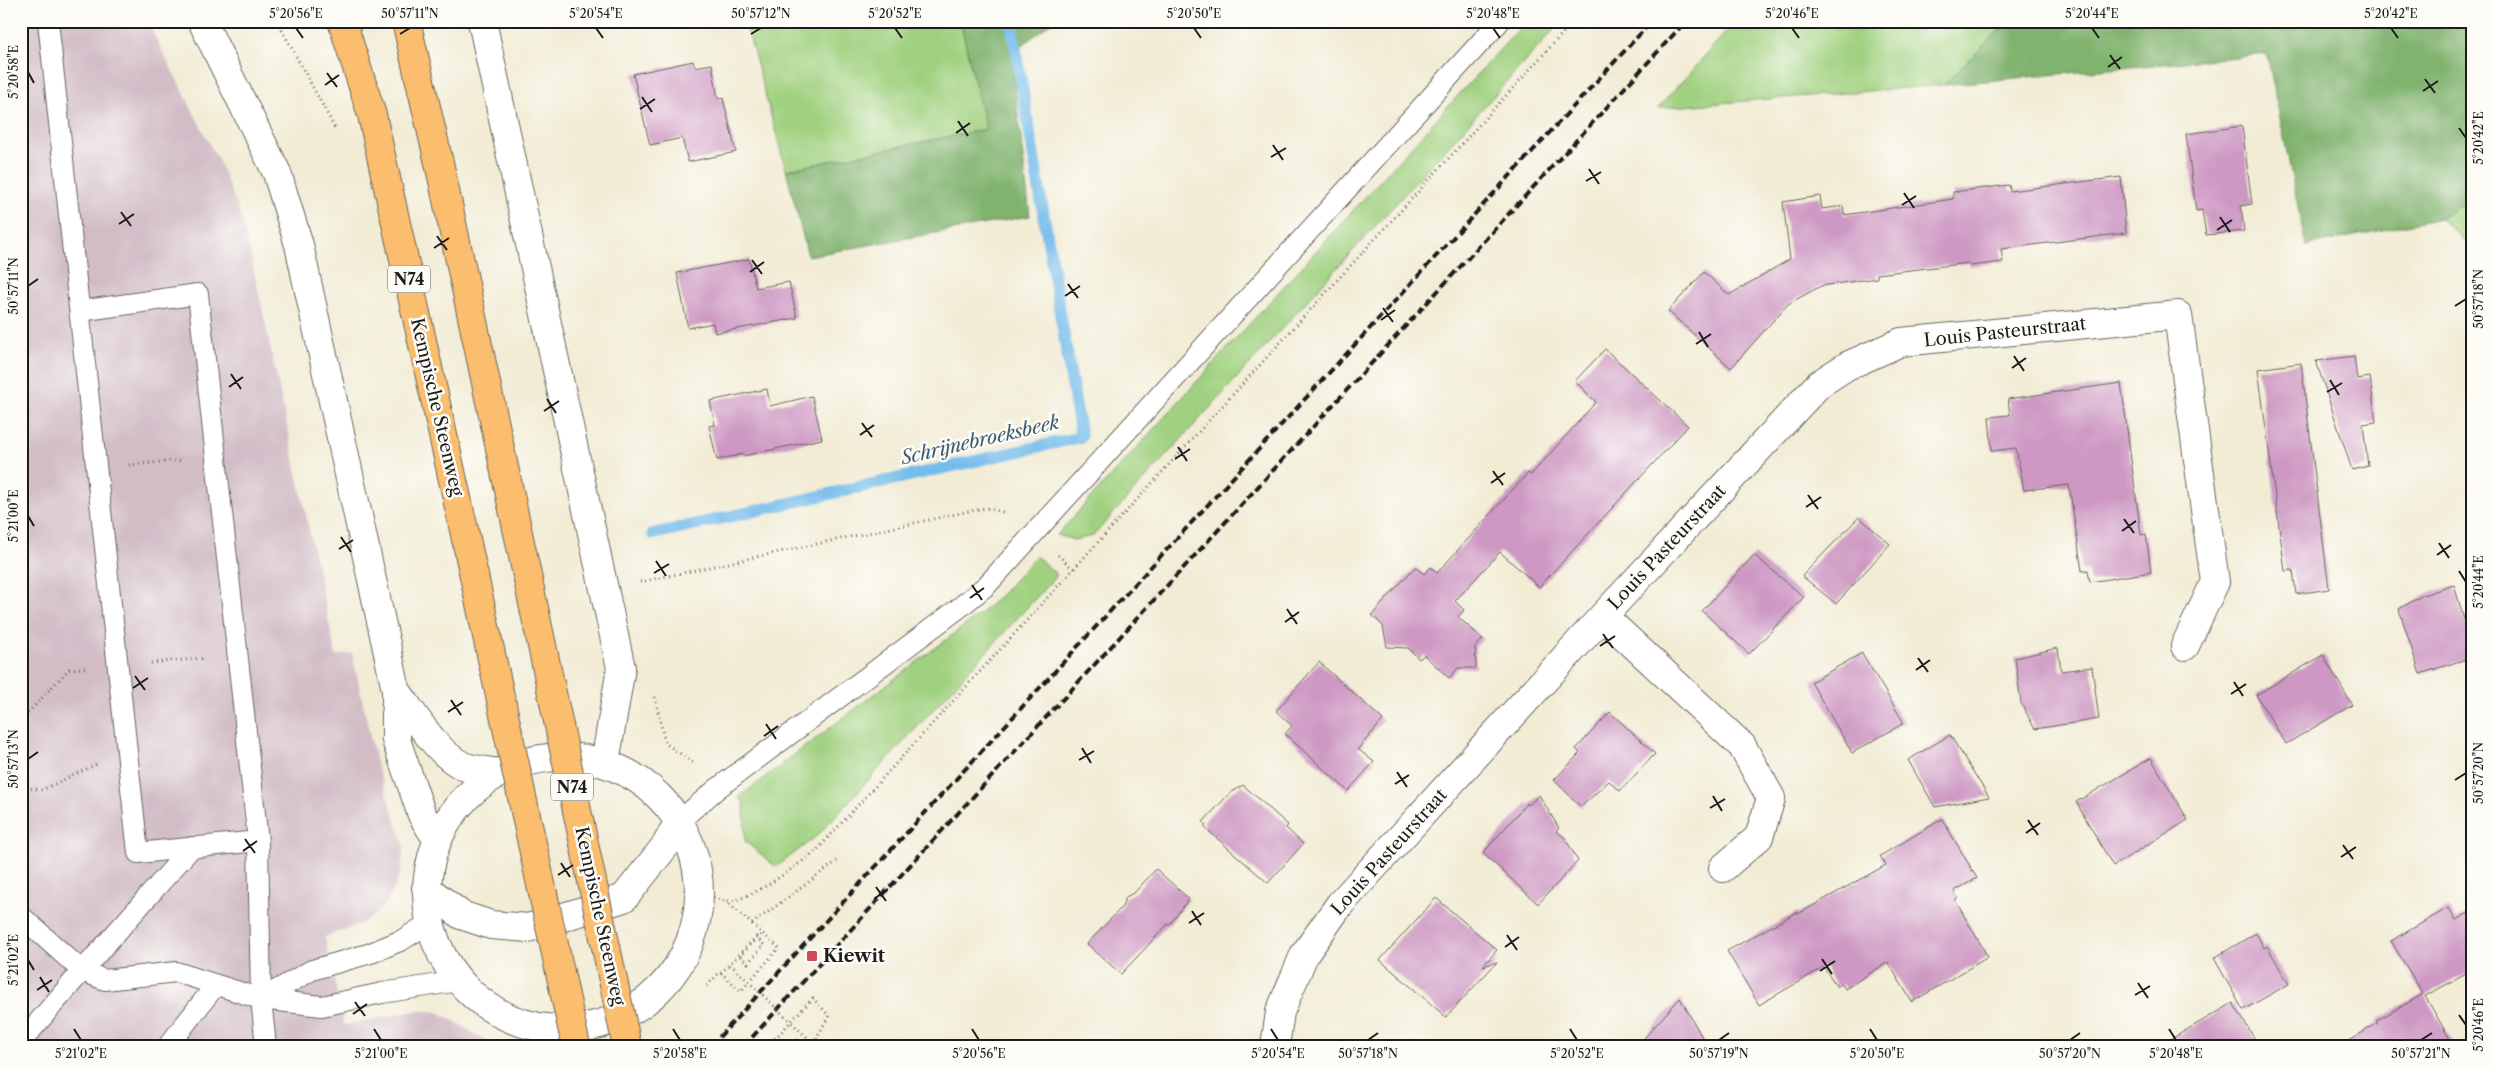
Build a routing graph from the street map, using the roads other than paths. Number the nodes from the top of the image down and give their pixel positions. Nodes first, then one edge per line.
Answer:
1 (48, 21) edge
2 (202, 21) edge
3 (342, 21) edge
4 (406, 21) edge
5 (482, 21) edge
6 (1500, 21) edge
7 (80, 310) junction
8 (1603, 616) junction
9 (2184, 646) dead end
10 (396, 690) junction
11 (605, 763) junction
12 (498, 773) junction
13 (679, 821) junction
14 (437, 839) junction
15 (258, 841) junction
16 (192, 848) junction
17 (1722, 868) dead end
18 (426, 888) junction
19 (21, 916) edge
20 (429, 923) junction
21 (82, 971) junction
22 (458, 981) junction
23 (215, 986) junction
24 (262, 999) junction
25 (21, 1042) edge
26 (168, 1046) edge
27 (184, 1046) edge
28 (266, 1046) edge
29 (576, 1046) edge
30 (627, 1046) edge
31 (1275, 1046) edge

1 - 7 lane
2 - 10 street
3 - 29 main road, Kempische Steenweg / N74, bridge
4 - 30 main road, Kempische Steenweg / N74, bridge
5 - 11 street
6 - 13 lane
7 - 15 lane
7 - 16 lane
8 - 9 street, Louis Pasteurstraat
8 - 17 street, Louis Pasteurstraat
8 - 31 street, Louis Pasteurstraat
10 - 12 street
10 - 14 street
11 - 12 street
11 - 13 street
12 - 14 street
13 - 18 street
13 - 22 street
14 - 18 street
15 - 16 lane
15 - 24 lane
16 - 21 lane
18 - 20 street
19 - 21 lane
20 - 22 street
20 - 24 lane
21 - 23 lane
21 - 25 lane
22 - 24 lane
23 - 24 lane
23 - 26 lane
23 - 27 lane
24 - 28 lane

